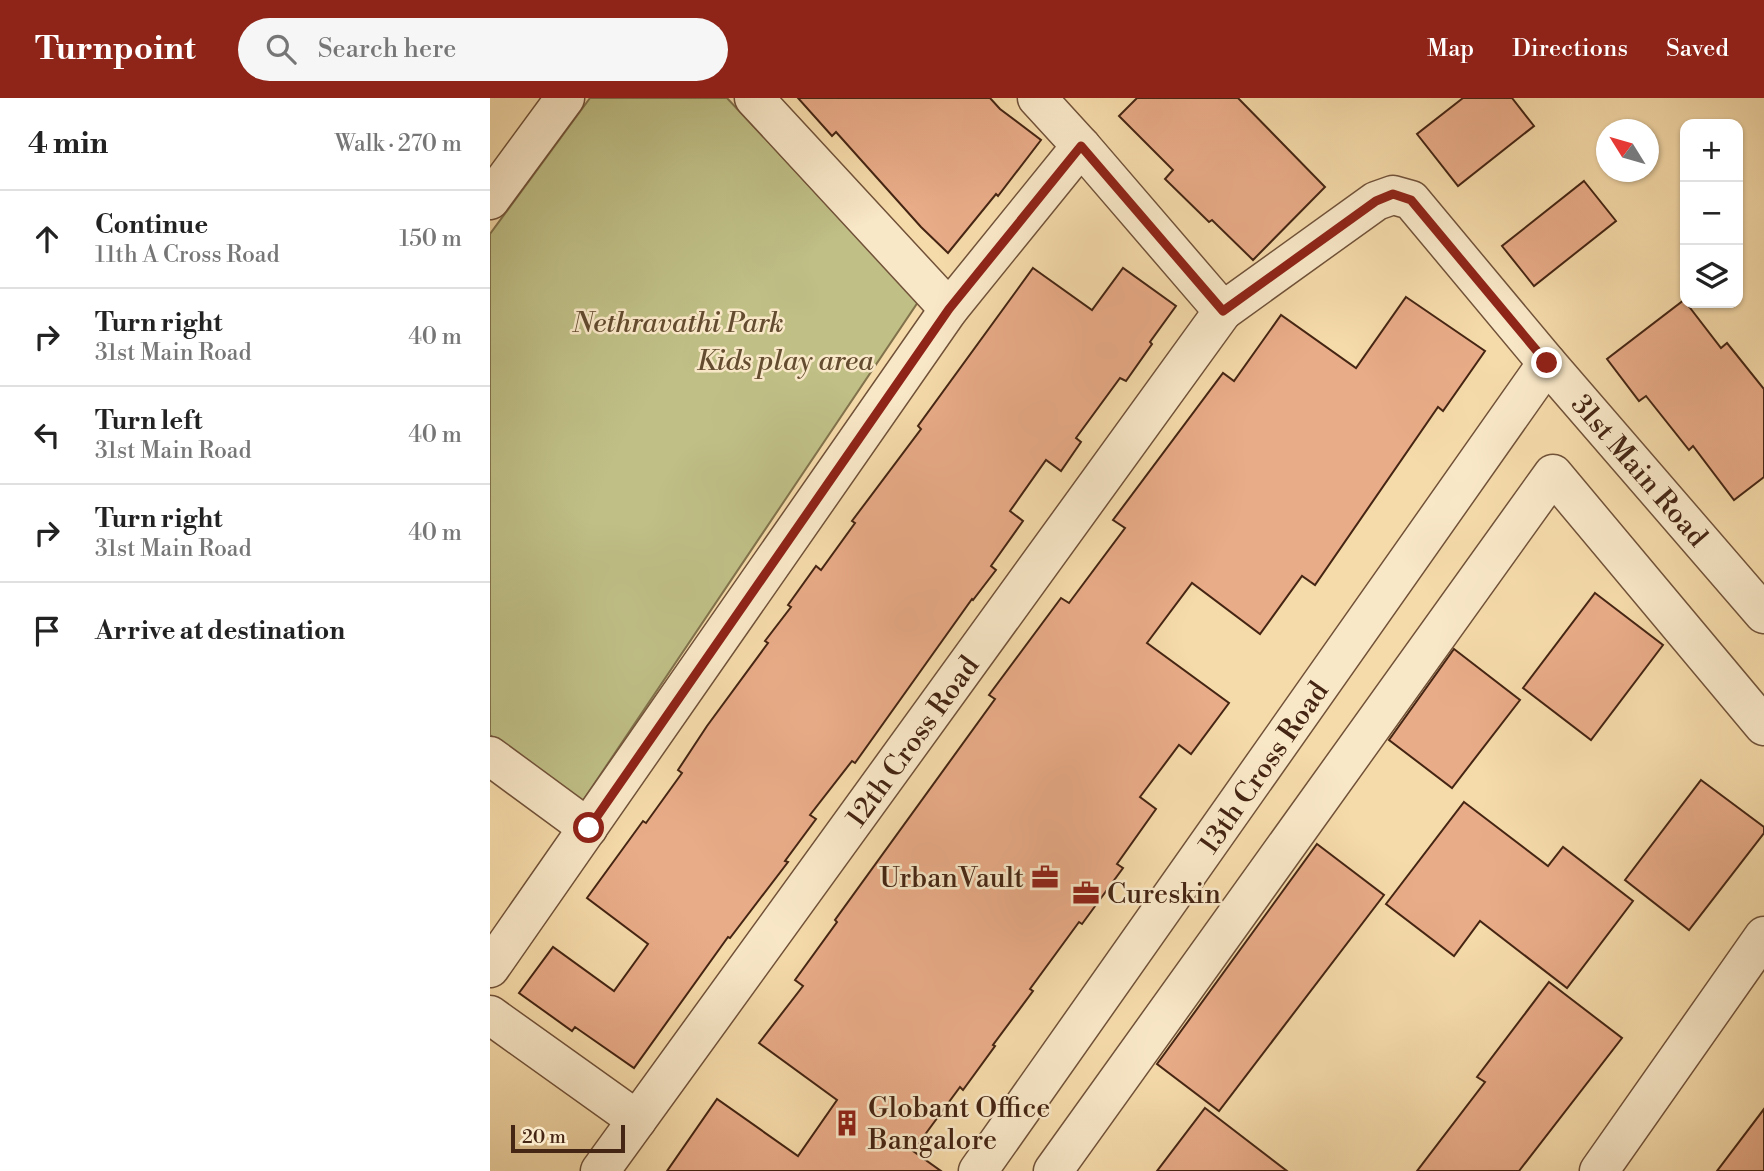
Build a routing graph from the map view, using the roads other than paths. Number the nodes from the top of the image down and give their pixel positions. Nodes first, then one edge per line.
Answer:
1 (565, 98) edge
2 (754, 98) edge
3 (1037, 98) edge
4 (1081, 146) junction
5 (490, 200) edge
6 (949, 309) junction
7 (1223, 311) junction
8 (1547, 363) junction
9 (1764, 614) edge
10 (1764, 726) edge
11 (490, 756) edge
12 (589, 828) junction
13 (1764, 936) edge
14 (490, 968) edge
15 (490, 1014) edge
16 (637, 1120) junction
17 (1001, 1138) junction
18 (600, 1171) edge
19 (978, 1171) edge
20 (1053, 1171) edge
21 (1599, 1171) edge

1 - 5 street
2 - 6 street
3 - 4 street
4 - 6 street
4 - 7 street
6 - 12 street
7 - 8 street, 31st Main Road
7 - 16 street, 12th Cross Road
8 - 9 street, 31st Main Road
8 - 17 street, 13th Cross Road
10 - 20 street
11 - 12 street
12 - 14 street
13 - 21 street
15 - 16 street
16 - 18 street, 12th Cross Road
17 - 19 street, 13th Cross Road
17 - 20 street

